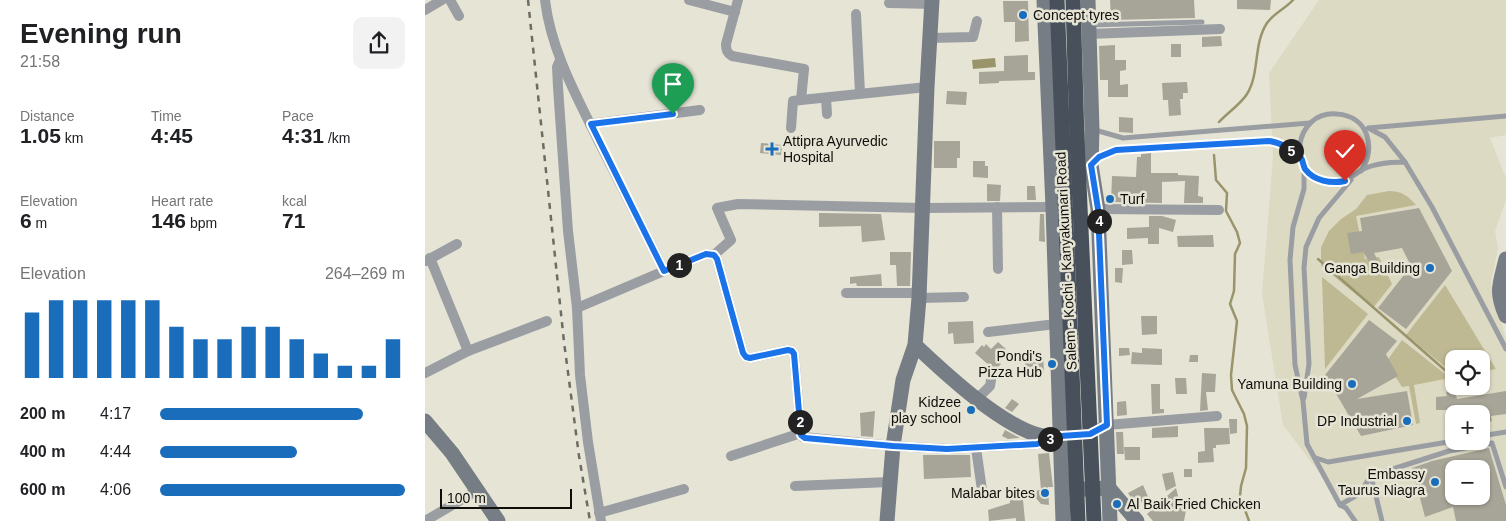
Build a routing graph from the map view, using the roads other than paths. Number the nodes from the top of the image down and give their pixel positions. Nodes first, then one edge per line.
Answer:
1 (441, 0) edge
2 (450, 0) edge
3 (545, 0) edge
4 (689, 0) edge
5 (738, 0) edge
6 (1044, 0) edge
7 (1057, 0) edge
8 (1073, 0) edge
9 (1088, 0) edge
10 (932, 2) edge
11 (889, 3) dead end
12 (426, 7) edge
13 (735, 12) junction
14 (856, 14) dead end
15 (459, 16) dead end
16 (977, 21) dead end
17 (1202, 22) dead end
18 (1089, 29) junction
19 (1220, 29) dead end
20 (930, 38) junction
21 (560, 60) junction
22 (927, 87) junction
23 (860, 93) junction
24 (826, 98) junction
25 (801, 100) junction
26 (700, 110) dead end
27 (827, 114) dead end
28 (1506, 116) edge
29 (1310, 123) junction
30 (1358, 123) junction
31 (591, 124) junction
32 (791, 128) dead end
33 (1368, 128) junction
34 (1092, 129) junction
35 (1301, 158) junction
36 (1405, 162) junction
37 (1091, 165) junction
38 (1303, 167) junction
39 (1361, 171) junction
40 (1354, 177) junction
41 (997, 207) junction
42 (1053, 207) junction
43 (923, 208) junction
44 (1098, 209) junction
45 (1219, 210) dead end
46 (457, 244) dead end
47 (714, 255) junction
48 (1506, 259) edge
49 (428, 260) edge
50 (998, 269) dead end
51 (664, 271) junction
52 (846, 293) dead end
53 (920, 296) junction
54 (964, 297) dead end
55 (577, 308) junction
56 (1506, 316) edge
57 (547, 321) dead end
58 (1056, 324) junction
59 (988, 332) dead end
60 (915, 345) junction
61 (1506, 349) edge
62 (468, 351) junction
63 (425, 373) edge
64 (992, 374) dead end
65 (976, 400) junction
66 (1303, 401) junction
67 (1217, 416) dead end
68 (425, 421) edge
69 (1107, 425) junction
70 (1506, 432) edge
71 (801, 433) junction
72 (1490, 435) edge
73 (1069, 436) junction
74 (1445, 442) edge
75 (893, 446) junction
76 (976, 448) junction
77 (731, 456) dead end
78 (1313, 456) junction
79 (1371, 476) junction
80 (889, 482) junction
81 (795, 486) dead end
82 (1109, 488) junction
83 (1506, 488) edge
84 (684, 489) dead end
85 (1093, 489) junction
86 (478, 490) junction
87 (982, 490) dead end
88 (1070, 490) junction
89 (1340, 505) junction
90 (600, 517) edge
91 (425, 521) edge
92 (498, 521) edge
93 (887, 521) edge
94 (1063, 521) edge
95 (1078, 521) edge
96 (1094, 521) edge
97 (1109, 521) edge
98 (1137, 521) edge
99 (1355, 521) edge
100 (1382, 521) edge

1 - 12 street
2 - 15 street
3 - 21 street
4 - 13 street
5 - 13 street
6 - 42 street
7 - 73 highway, Salem - Kochi - Kanyakumari Road
8 - 73 highway, Salem - Kochi - Kanyakumari Road
9 - 18 street
10 - 11 street
10 - 20 street
13 - 25 street
14 - 23 street
16 - 20 street
17 - 18 lane
18 - 19 street
18 - 34 street
20 - 22 street
21 - 31 street
21 - 55 street
22 - 23 street
22 - 43 street
23 - 24 street
24 - 25 street
24 - 27 street
25 - 32 street
26 - 31 street
28 - 33 lane
29 - 30 lane
29 - 34 lane
29 - 35 lane
30 - 33 lane
30 - 39 lane
31 - 51 street
33 - 36 lane
34 - 37 street
35 - 37 lane
35 - 38 lane
36 - 39 lane
36 - 61 lane
37 - 44 street
38 - 40 lane
38 - 66 lane
39 - 40 lane
40 - 66 lane
41 - 42 street
41 - 43 street
41 - 50 street
42 - 58 street
43 - 47 street
43 - 53 street
44 - 45 street
44 - 69 street
46 - 49 street
47 - 51 street
47 - 71 street
48 - 56 street
49 - 62 street
51 - 55 street
52 - 53 street
53 - 54 street
53 - 60 street
55 - 90 street
57 - 62 street
58 - 59 street
58 - 73 street
60 - 65 street
60 - 75 street
62 - 63 street
64 - 65 street
65 - 73 street
66 - 78 lane
67 - 69 street
68 - 86 street
69 - 73 street
69 - 82 street
70 - 72 lane
71 - 75 street
71 - 77 street
73 - 76 street
73 - 85 highway, Salem - Kochi - Kanyakumari Road
73 - 88 highway, Salem - Kochi - Kanyakumari Road
74 - 78 lane
75 - 76 street
75 - 80 street
76 - 87 street
78 - 89 lane
79 - 83 lane
79 - 89 lane
79 - 100 lane
80 - 81 street
80 - 93 street
82 - 85 street
82 - 97 street
82 - 98 street
84 - 90 street
85 - 88 street
85 - 96 highway, Salem - Kochi - Kanyakumari Road
86 - 91 street
86 - 92 street
88 - 94 street
88 - 95 highway, Salem - Kochi - Kanyakumari Road
89 - 99 lane

